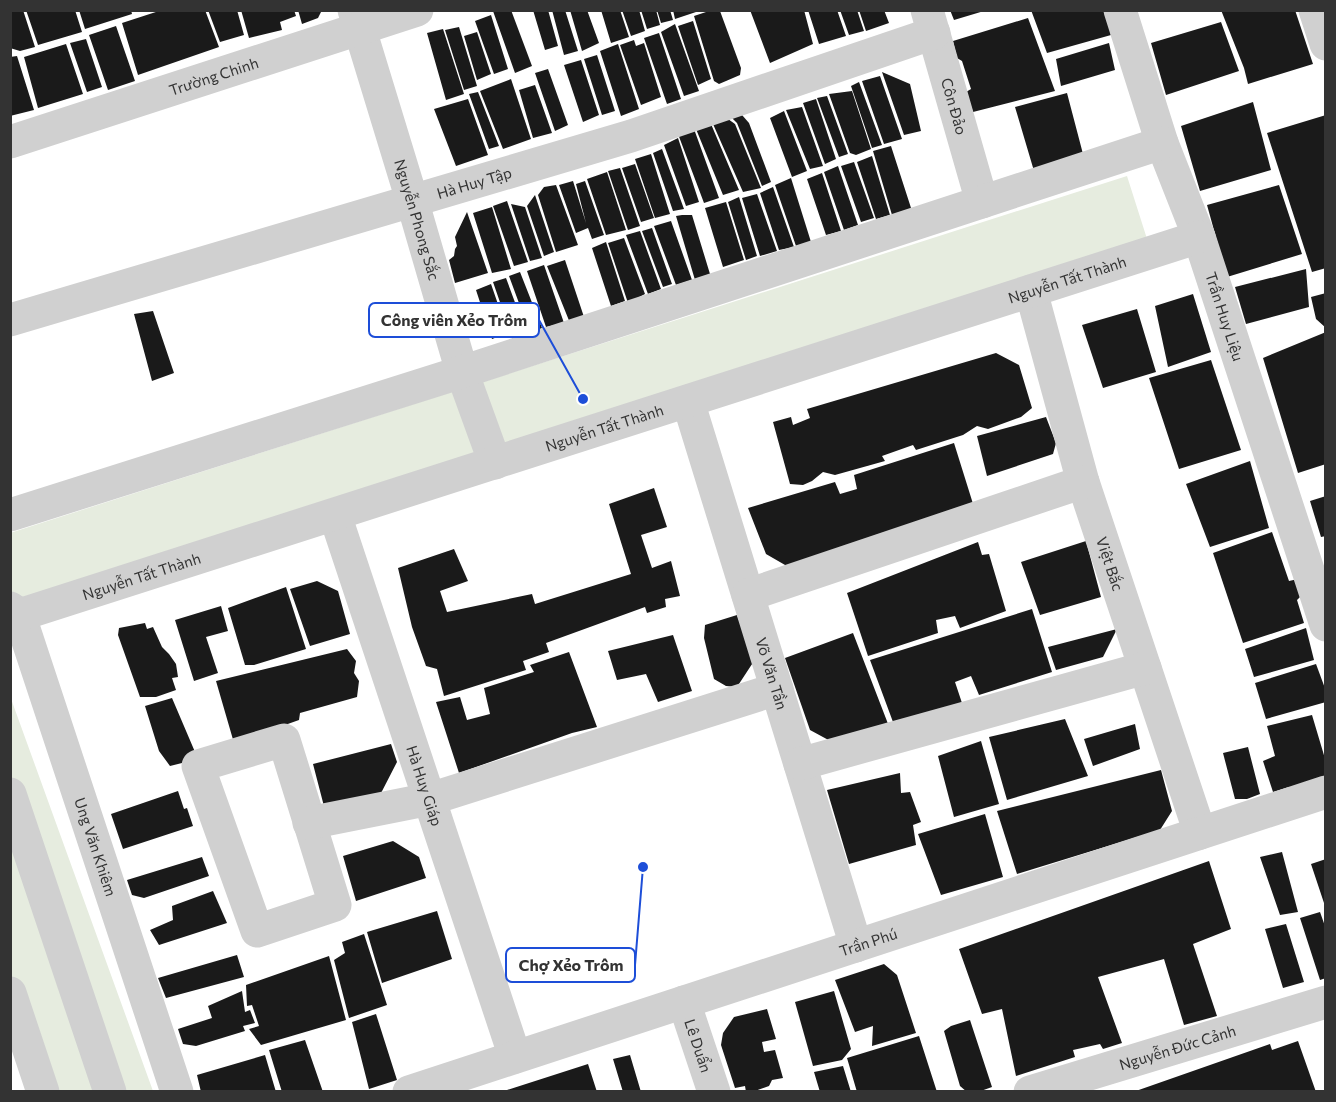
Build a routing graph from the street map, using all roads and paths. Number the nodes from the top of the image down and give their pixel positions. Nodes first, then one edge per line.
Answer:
1 (417, 10) edge
2 (1120, 10) edge
3 (1315, 10) edge
4 (357, 20) edge
5 (930, 22) edge
6 (1326, 44) edge
7 (10, 142) edge
8 (1162, 143) junction
9 (412, 200) junction
10 (982, 202) junction
11 (1198, 237) junction
12 (1031, 291) junction
13 (10, 320) edge
14 (462, 372) junction
15 (688, 401) junction
16 (495, 463) junction
17 (1083, 482) junction
18 (10, 515) edge
19 (335, 515) junction
20 (748, 595) junction
21 (14, 613) edge
22 (1326, 625) edge
23 (1145, 668) junction
24 (777, 689) junction
25 (800, 764) junction
26 (1326, 792) edge
27 (10, 794) edge
28 (430, 799) junction
29 (309, 823) junction
30 (1200, 833) junction
31 (856, 946) junction
32 (10, 993) edge
33 (684, 1002) junction
34 (1326, 1002) edge
35 (515, 1057) junction
36 (43, 1092) edge
37 (110, 1092) edge
38 (177, 1092) edge
39 (409, 1092) edge
40 (714, 1092) edge
41 (1030, 1092) edge

1 - 4 street, Trường Chinh
2 - 8 street, Trần Huy Liệu
3 - 6 street
4 - 7 street, Trường Chinh
4 - 9 street, Nguyễn Phong Sắc
5 - 9 street, Hà Huy Tập
5 - 10 street, Côn Đảo
8 - 10 street
8 - 11 street, Trần Huy Liệu
9 - 13 street, Hà Huy Tập
9 - 14 street, Nguyễn Phong Sắc
10 - 14 street
11 - 12 street, Nguyễn Tất Thành
11 - 22 street, Trần Huy Liệu
12 - 15 street, Nguyễn Tất Thành
12 - 17 street, Việt Bắc
14 - 16 street, Nguyễn Phong Sắc
14 - 18 street
15 - 16 street, Nguyễn Tất Thành
15 - 20 street, Võ Văn Tần
16 - 19 street, Nguyễn Tất Thành
17 - 20 street
17 - 23 street, Việt Bắc
19 - 21 street, Nguyễn Tất Thành
19 - 28 street, Hà Huy Giáp
20 - 24 street, Võ Văn Tần
21 - 38 street, Ung Văn Khiêm
23 - 25 street
23 - 30 street, Việt Bắc
24 - 25 street, Võ Văn Tần
24 - 28 street
25 - 31 street, Võ Văn Tần
26 - 30 street, Trần Phú
27 - 37 street
28 - 29 street
28 - 35 street, Hà Huy Giáp
29 - 29 street
30 - 31 street, Trần Phú
31 - 33 street, Trần Phú
32 - 36 street
33 - 35 street, Trần Phú
33 - 40 street, Lê Duẩn
34 - 41 street, Nguyễn Đức Cảnh
35 - 39 street, Trần Phú

